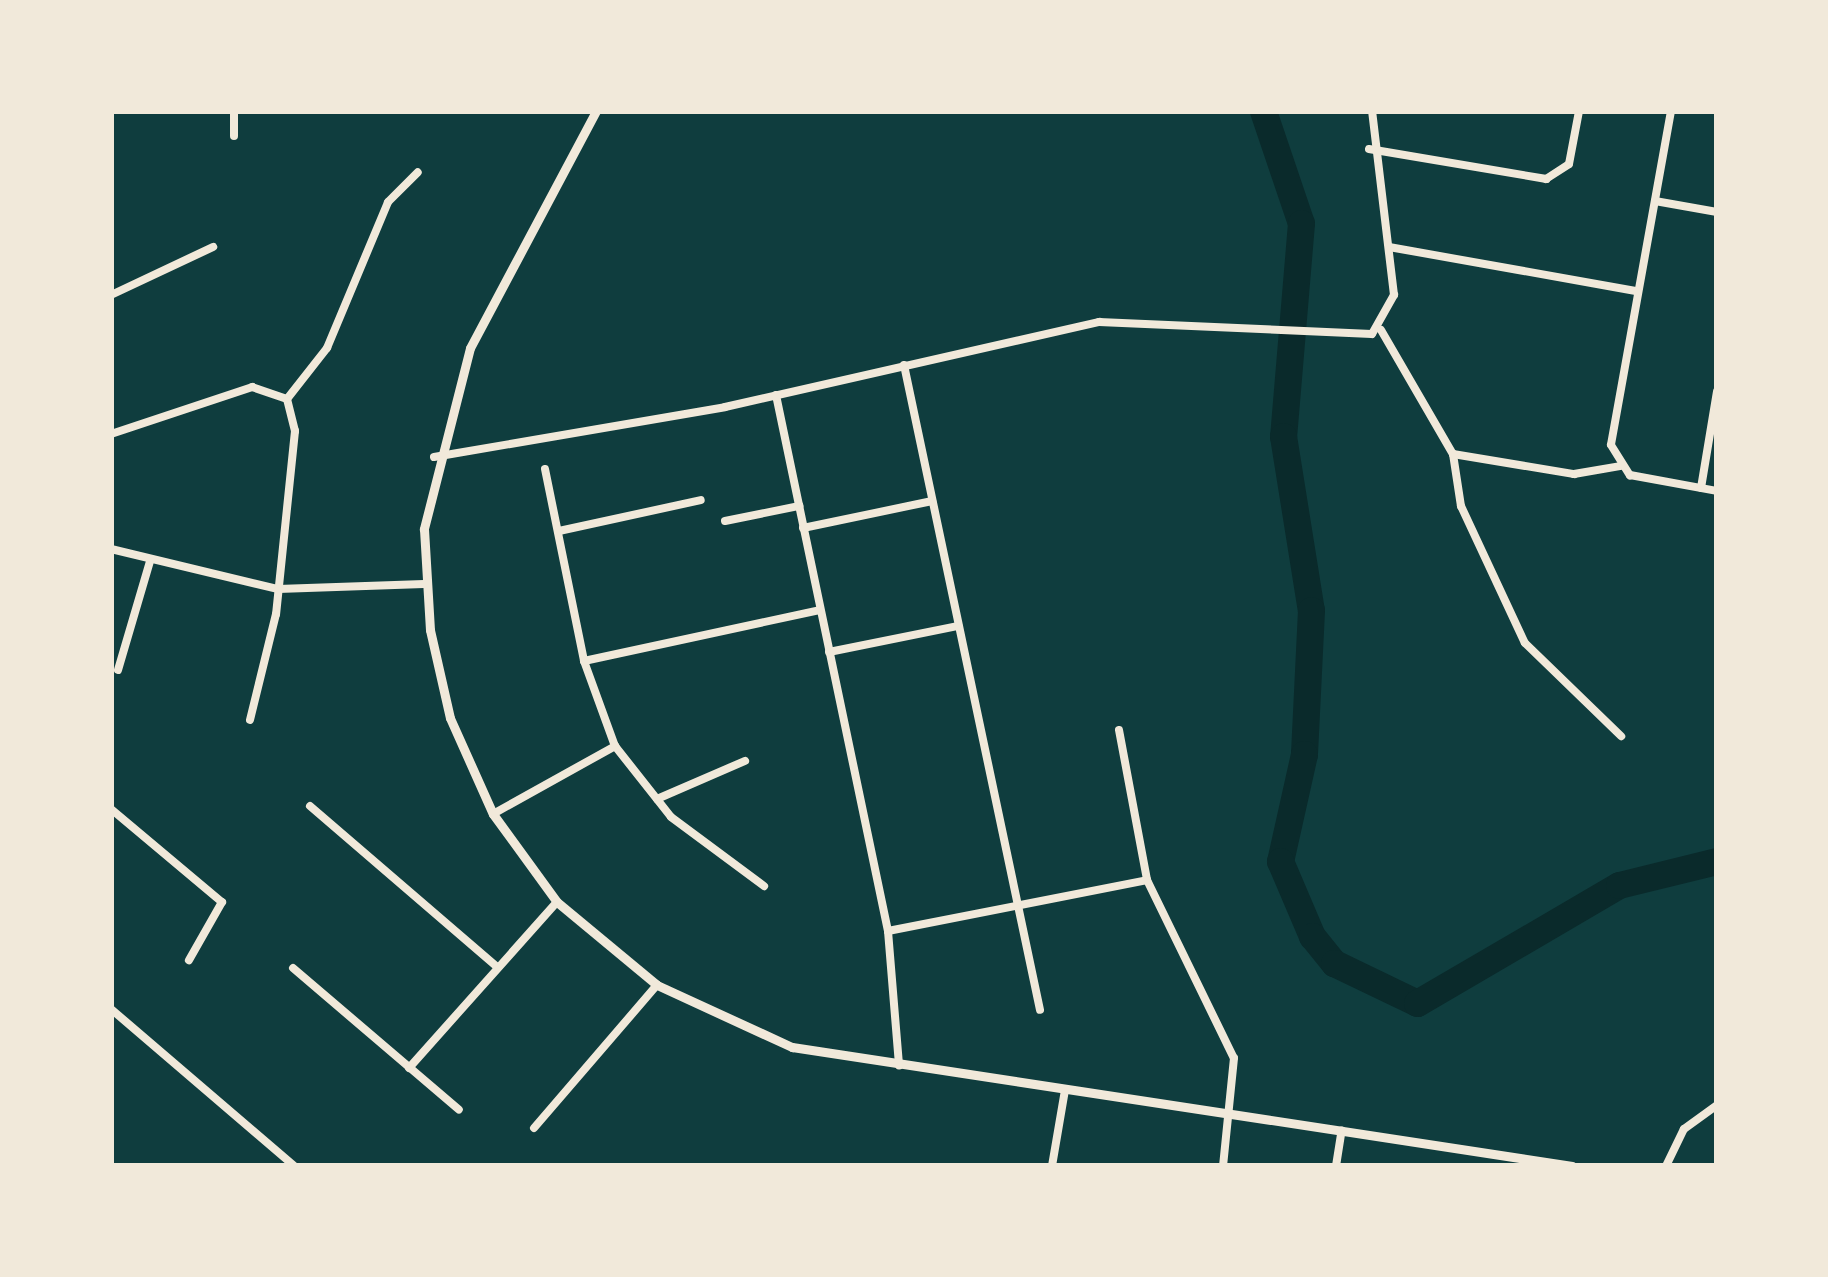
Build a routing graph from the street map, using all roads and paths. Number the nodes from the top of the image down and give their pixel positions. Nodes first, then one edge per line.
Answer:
1 (234, 111) edge
2 (596, 111) edge
3 (1372, 111) edge
4 (1579, 111) edge
5 (1671, 111) edge
6 (234, 136) dead end
7 (1369, 149) junction
8 (418, 172) dead end
9 (1655, 201) junction
10 (1717, 212) edge
11 (213, 247) dead end
12 (1389, 247) junction
13 (1637, 291) junction
14 (111, 295) edge
15 (1381, 330) junction
16 (904, 365) junction
17 (1717, 391) edge
18 (776, 395) junction
19 (287, 399) junction
20 (111, 434) edge
21 (1453, 454) junction
22 (434, 457) junction
23 (1621, 466) junction
24 (545, 469) dead end
25 (1701, 488) junction
26 (1717, 491) edge
27 (701, 500) dead end
28 (932, 501) junction
29 (799, 506) junction
30 (725, 521) dead end
31 (803, 528) junction
32 (559, 531) junction
33 (111, 549) edge
34 (151, 561) junction
35 (424, 584) junction
36 (278, 590) junction
37 (820, 610) junction
38 (958, 626) junction
39 (829, 652) junction
40 (584, 661) junction
41 (118, 670) dead end
42 (250, 720) dead end
43 (1119, 730) dead end
44 (1622, 736) dead end
45 (615, 746) junction
46 (745, 760) dead end
47 (657, 799) junction
48 (310, 806) dead end
49 (111, 809) edge
50 (493, 814) junction
51 (1147, 880) junction
52 (764, 886) dead end
53 (557, 902) junction
54 (1018, 902) junction
55 (888, 931) junction
56 (189, 960) dead end
57 (496, 966) junction
58 (293, 968) dead end
59 (657, 986) junction
60 (111, 1009) edge
61 (1040, 1010) dead end
62 (409, 1067) junction
63 (898, 1068) junction
64 (1065, 1090) junction
65 (1717, 1105) edge
66 (459, 1110) dead end
67 (1234, 1114) junction
68 (534, 1128) dead end
69 (1342, 1130) junction
70 (1557, 1164) edge
71 (294, 1166) edge
72 (1052, 1166) edge
73 (1223, 1166) edge
74 (1336, 1166) edge
75 (1572, 1166) edge
76 (1666, 1166) edge

1 - 6 street
2 - 22 street
3 - 7 street
4 - 7 street
5 - 9 street
7 - 12 street
8 - 19 street
9 - 10 street
9 - 13 street
11 - 14 street
12 - 13 street
12 - 15 street
13 - 23 street
15 - 16 street
15 - 21 street
16 - 18 street
16 - 28 street
17 - 25 street
18 - 22 street
18 - 29 street
19 - 20 street
19 - 36 street
21 - 23 street
21 - 44 street
22 - 35 street
23 - 25 street
24 - 32 street
25 - 26 street
27 - 32 street
28 - 31 street
28 - 38 street
29 - 30 street
29 - 31 street
31 - 37 street
32 - 40 street
33 - 34 street
34 - 36 street
34 - 41 street
35 - 36 street
35 - 50 street
36 - 42 street
37 - 39 street
37 - 40 street
38 - 39 street
38 - 54 street
39 - 55 street
40 - 45 street
43 - 51 street
45 - 47 street
45 - 50 street
46 - 47 street
47 - 52 street
48 - 57 street
49 - 56 street
50 - 53 street
51 - 54 street
51 - 67 street
53 - 57 street
53 - 59 street
54 - 55 street
54 - 61 street
55 - 63 street
57 - 62 street
58 - 62 street
59 - 63 street
59 - 68 street
60 - 71 street
62 - 66 street
63 - 64 street
64 - 67 street
64 - 72 street
65 - 76 street
67 - 69 street
67 - 73 street
69 - 70 street
69 - 74 street
70 - 75 street

